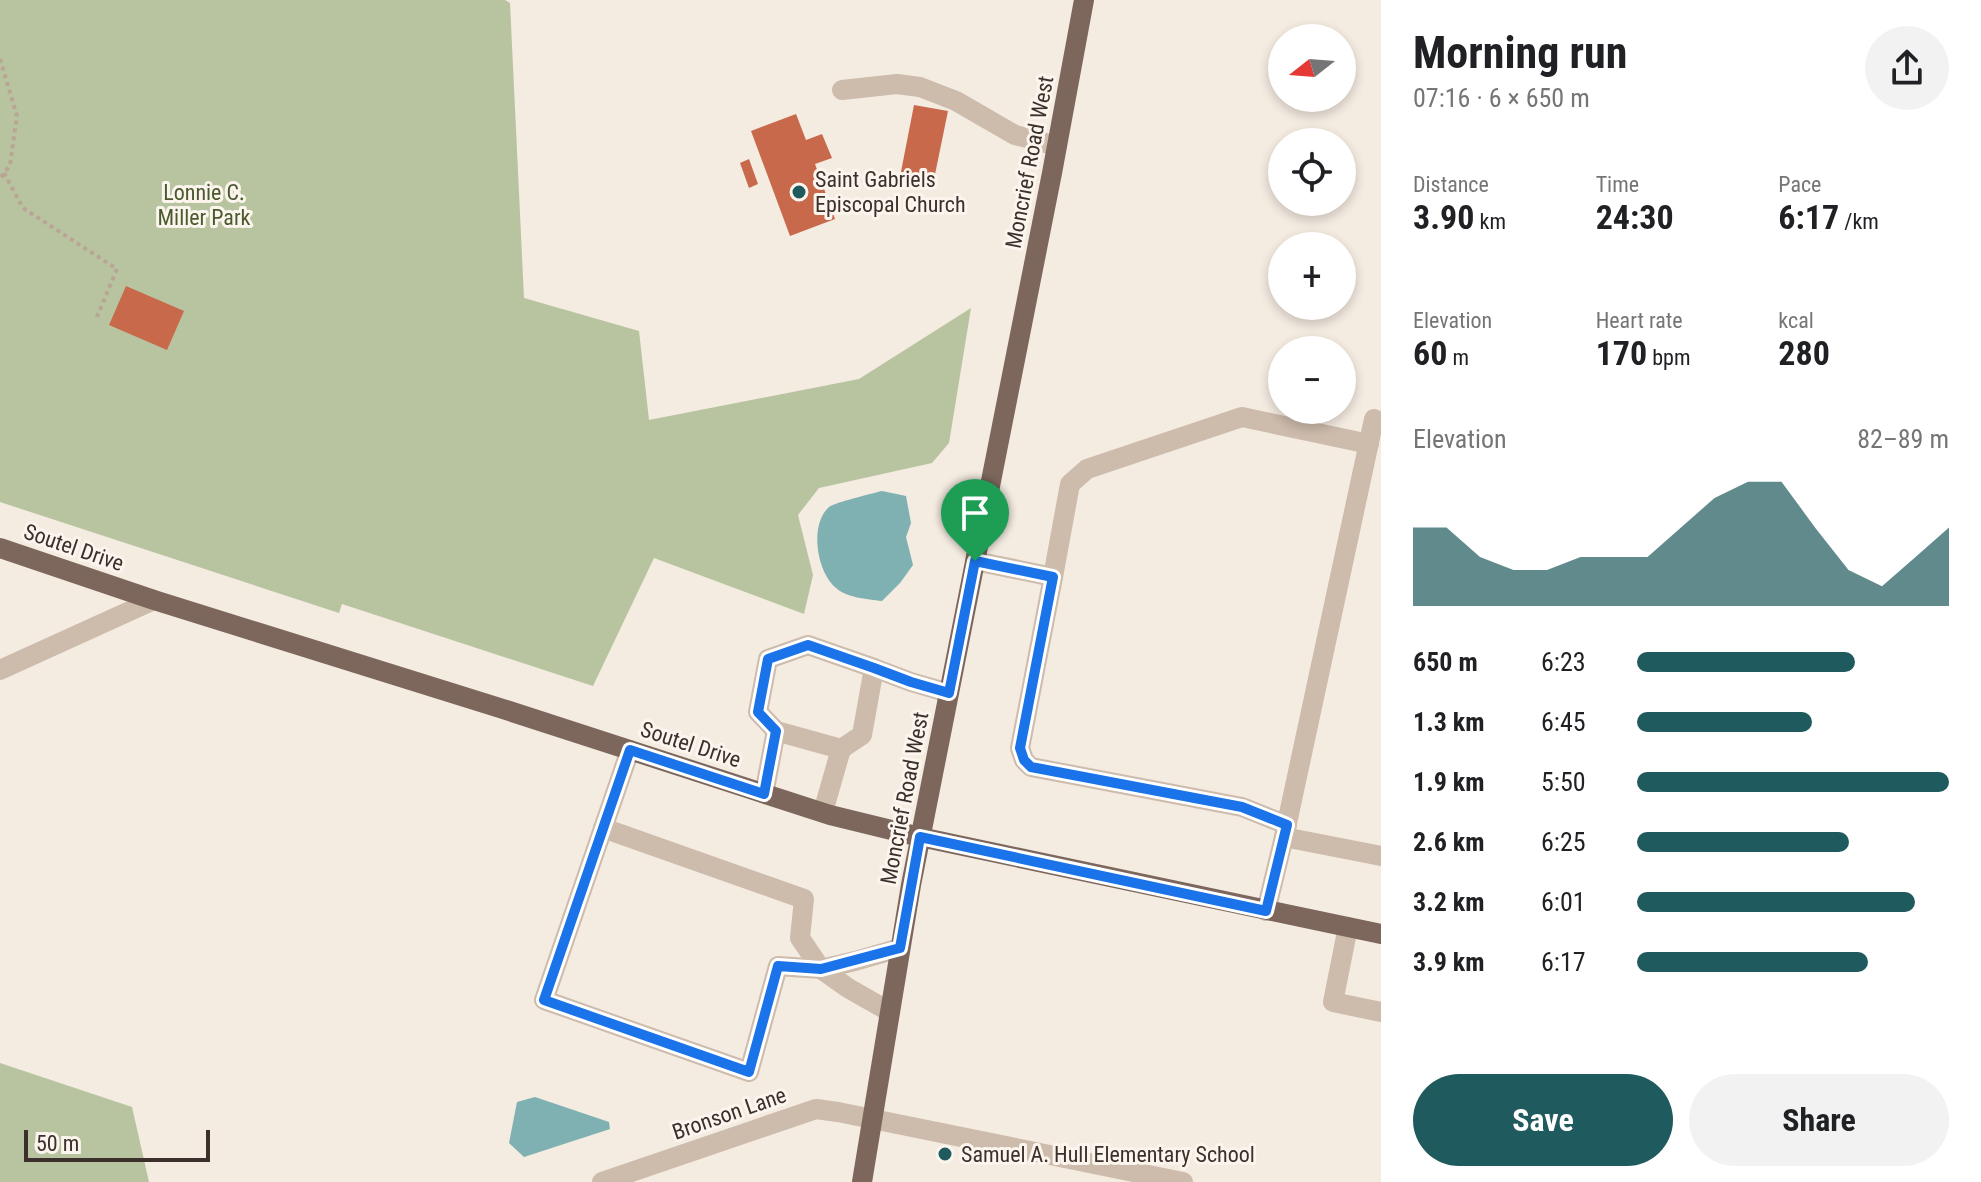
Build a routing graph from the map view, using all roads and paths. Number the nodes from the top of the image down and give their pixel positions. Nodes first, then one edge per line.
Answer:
1 (1084, 0) edge
2 (0, 59) edge
3 (842, 90) dead end
4 (1057, 146) junction
5 (4, 173) junction
6 (0, 179) edge
7 (96, 319) dead end
8 (1374, 419) dead end
9 (1369, 444) junction
10 (0, 548) edge
11 (975, 561) junction
12 (1053, 577) junction
13 (154, 600) junction
14 (2, 667) edge
15 (874, 668) junction
16 (949, 693) junction
17 (776, 731) junction
18 (841, 749) junction
19 (630, 750) junction
20 (764, 794) junction
21 (823, 812) junction
22 (603, 828) junction
23 (1286, 831) junction
24 (920, 837) junction
25 (1381, 856) edge
26 (1266, 911) junction
27 (1348, 927) junction
28 (1381, 934) edge
29 (800, 938) junction
30 (900, 948) junction
31 (778, 966) junction
32 (821, 969) junction
33 (890, 1012) junction
34 (1381, 1012) edge
35 (874, 1119) junction
36 (602, 1182) edge
37 (862, 1182) edge
38 (1183, 1182) edge

1 - 4 main road, Moncrief Road West
2 - 5 path
3 - 4 street
4 - 11 main road, Moncrief Road West
5 - 6 path
5 - 7 path
8 - 9 street
9 - 12 street
9 - 23 street
10 - 13 main road, Soutel Drive
11 - 12 street
11 - 16 main road, Moncrief Road West
12 - 23 street
13 - 14 street
13 - 19 main road, Soutel Drive
15 - 16 street
15 - 17 street
15 - 18 street
16 - 24 main road, Moncrief Road West
17 - 18 street
17 - 20 street
18 - 21 street
19 - 20 main road, Soutel Drive
19 - 22 street
20 - 21 main road, Soutel Drive
21 - 24 main road, Soutel Drive
22 - 29 street
22 - 31 street
23 - 25 street
23 - 26 street
24 - 26 main road, Soutel Drive
24 - 30 main road, Moncrief Road West
26 - 27 main road, Soutel Drive
27 - 28 main road, Soutel Drive
27 - 34 street
29 - 31 street
29 - 32 street
30 - 32 street
30 - 33 main road, Moncrief Road West
31 - 32 street
32 - 33 street
33 - 35 main road, Moncrief Road West
35 - 36 street, Bronson Lane
35 - 37 main road, Moncrief Road West
35 - 38 street, Bronson Lane

